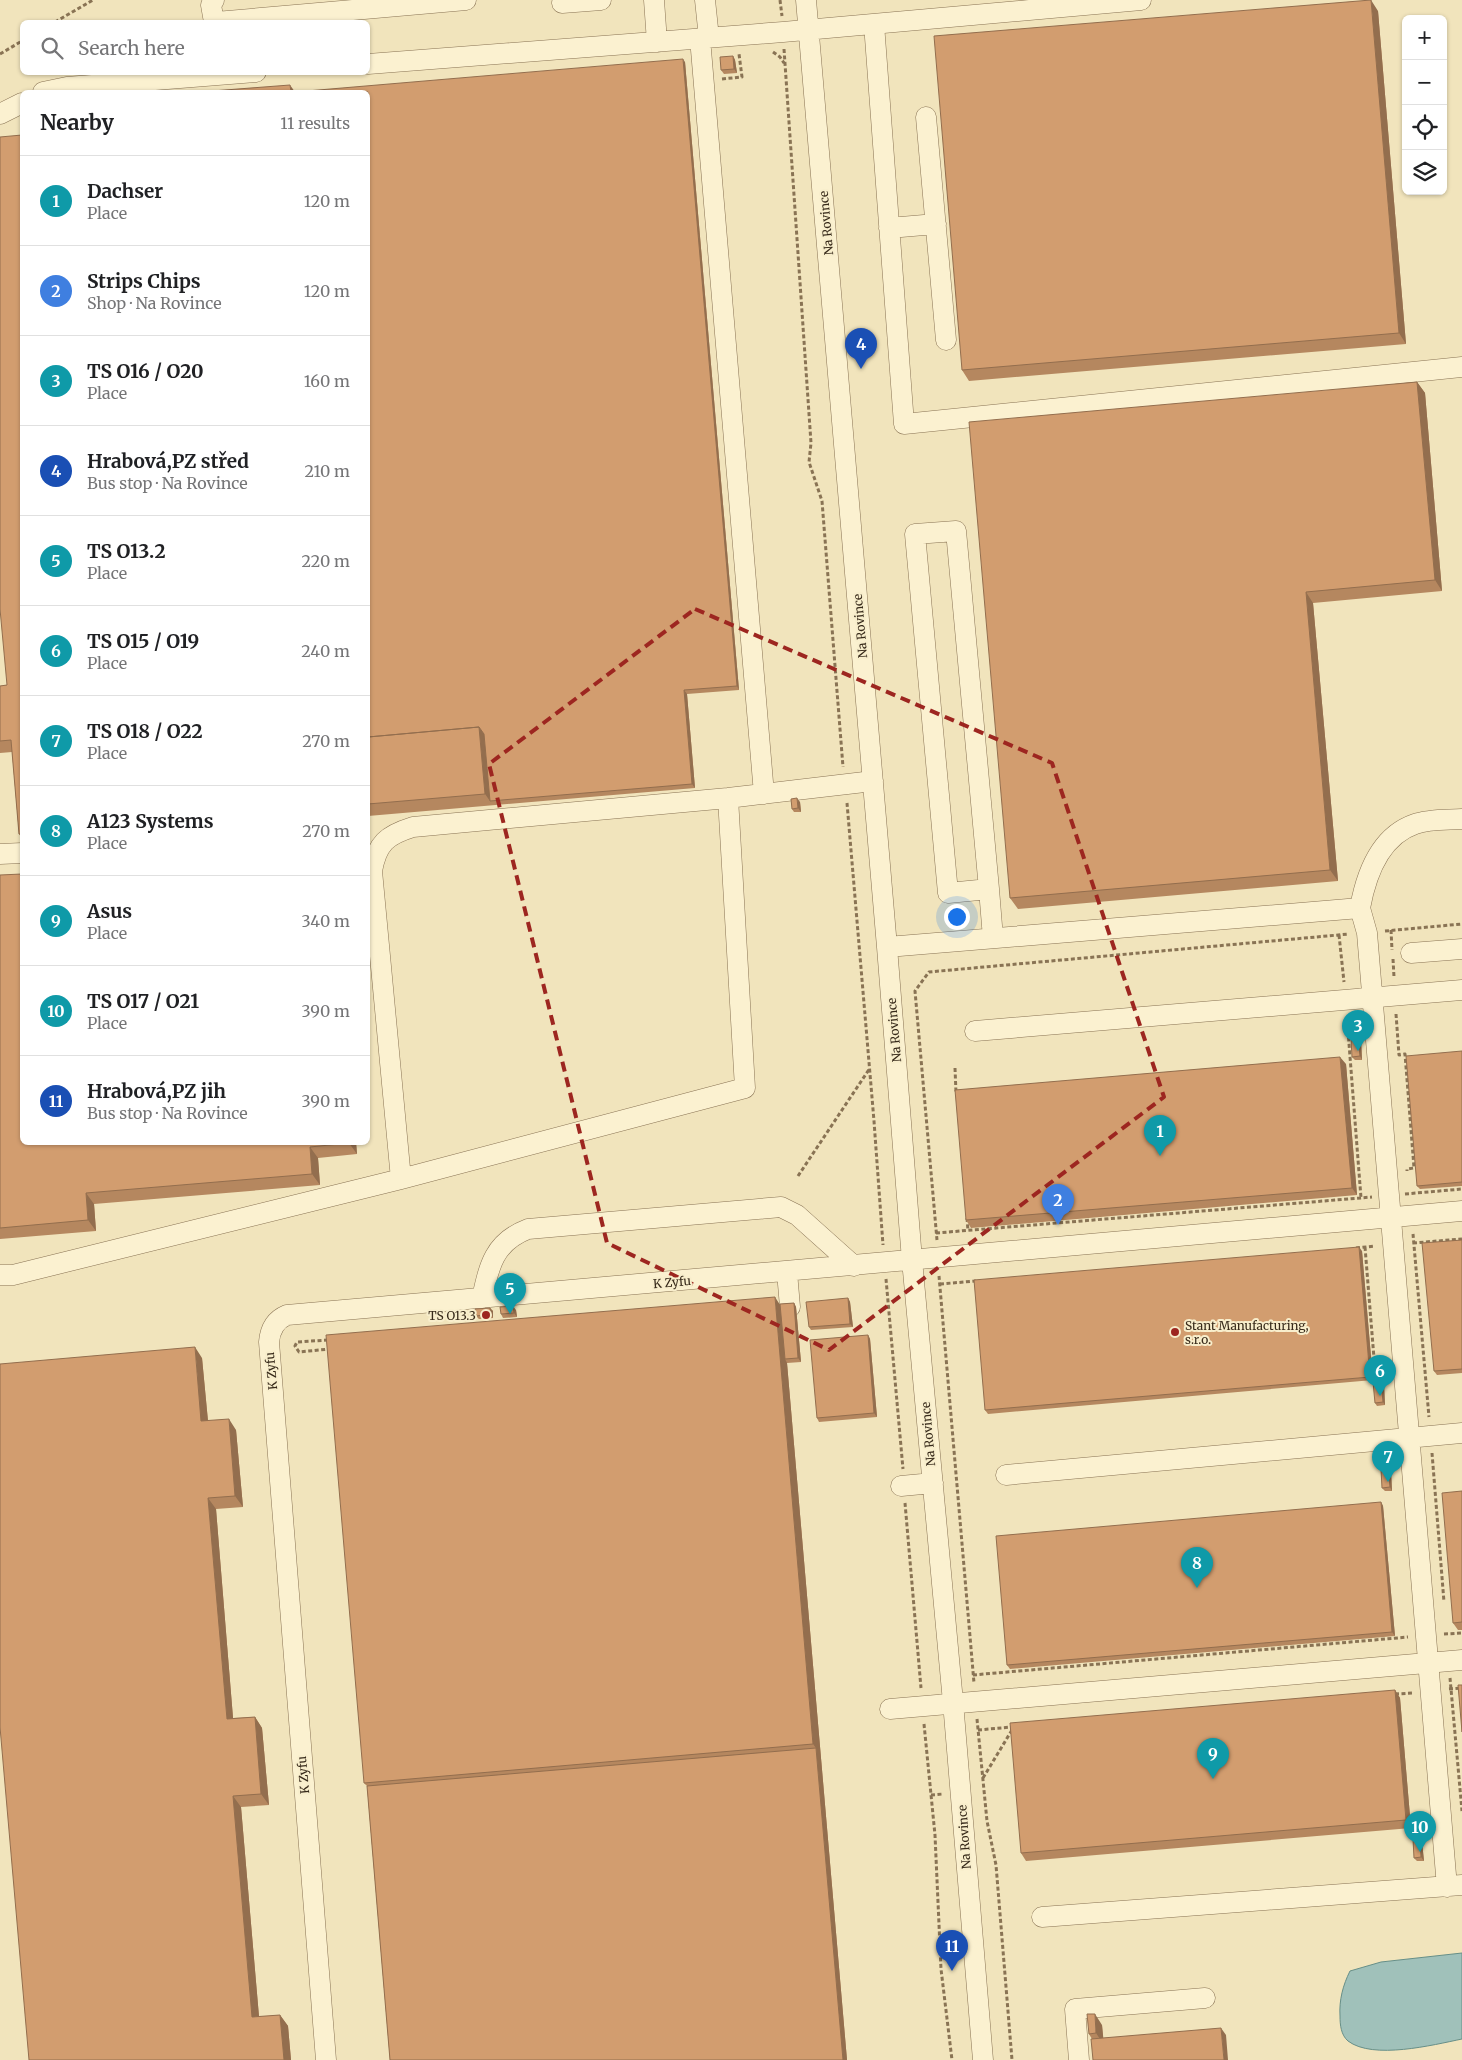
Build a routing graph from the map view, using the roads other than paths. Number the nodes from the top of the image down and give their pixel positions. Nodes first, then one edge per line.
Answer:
1 (214, 0) edge
2 (466, 0) edge
3 (601, 0) edge
4 (654, 0) edge
5 (705, 0) edge
6 (806, 0) edge
7 (1141, 0) edge
8 (562, 3) dead end
9 (215, 20) edge
10 (238, 20) edge
11 (874, 24) junction
12 (809, 30) junction
13 (705, 38) junction
14 (657, 42) junction
15 (370, 64) edge
16 (218, 75) edge
17 (53, 90) edge
18 (20, 104) edge
19 (0, 114) edge
20 (926, 116) dead end
21 (936, 224) junction
22 (889, 228) junction
23 (946, 340) dead end
24 (1462, 367) edge
25 (873, 781) junction
26 (764, 794) junction
27 (728, 798) junction
28 (1462, 819) edge
29 (20, 853) edge
30 (0, 854) edge
31 (989, 889) junction
32 (1360, 908) junction
33 (993, 938) junction
34 (887, 947) junction
35 (1462, 949) edge
36 (1411, 953) dead end
37 (1462, 990) edge
38 (1372, 998) junction
39 (975, 1031) dead end
40 (401, 1179) junction
41 (1462, 1211) edge
42 (1392, 1216) junction
43 (912, 1260) junction
44 (854, 1266) junction
45 (787, 1272) junction
46 (0, 1275) edge
47 (482, 1298) junction
48 (790, 1307) edge
49 (1462, 1433) edge
50 (1410, 1437) junction
51 (1006, 1475) dead end
52 (933, 1483) junction
53 (902, 1486) road end
54 (1462, 1660) edge
55 (1430, 1662) junction
56 (953, 1702) junction
57 (890, 1709) dead end
58 (1455, 1886) edge
59 (1042, 1917) dead end
60 (1206, 1998) dead end
61 (326, 2060) edge
62 (983, 2060) edge
63 (1079, 2060) edge

1 - 9 street
2 - 10 street
3 - 8 street
4 - 14 street
5 - 13 street
6 - 12 street, Na Rovince
7 - 11 street
11 - 12 street
11 - 22 street
12 - 13 street
12 - 25 street, Na Rovince
13 - 14 street
13 - 26 street
14 - 15 street
16 - 17 street
18 - 19 street
20 - 21 street
21 - 22 street
21 - 23 street
22 - 24 street
25 - 26 street
25 - 34 street, Na Rovince
26 - 27 street
27 - 40 street
27 - 40 street
28 - 32 street
29 - 30 street
31 - 31 street
31 - 33 street
32 - 33 street
32 - 38 street
33 - 34 street
34 - 43 street, Na Rovince
35 - 36 street
37 - 38 street
38 - 39 street
38 - 42 street
40 - 46 street
41 - 42 street, K Zyfu
42 - 43 street, K Zyfu
42 - 50 street
43 - 44 street, K Zyfu
43 - 52 street, Na Rovince
44 - 45 street, K Zyfu
44 - 47 street
45 - 47 street, K Zyfu
45 - 48 street
47 - 61 street, K Zyfu
49 - 50 street
50 - 51 street
50 - 55 street
52 - 53 street
52 - 56 street, Na Rovince
54 - 55 street
55 - 56 street
55 - 58 street
56 - 57 street
56 - 62 street, Na Rovince
58 - 59 street
60 - 63 street

